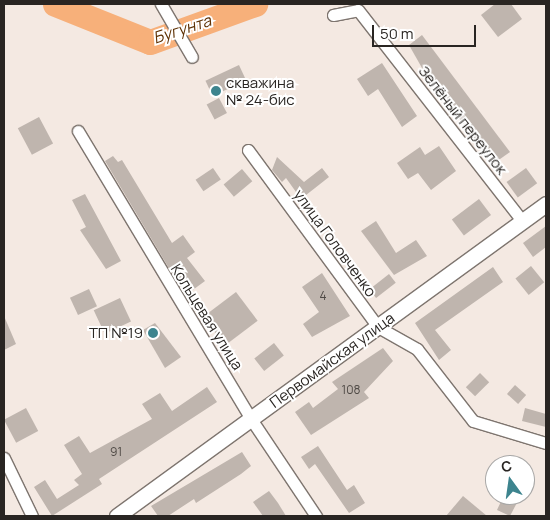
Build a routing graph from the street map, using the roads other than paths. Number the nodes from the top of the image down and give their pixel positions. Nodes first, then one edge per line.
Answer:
1 (161, 4) edge
2 (333, 15) dead end
3 (192, 57) dead end
4 (78, 130) dead end
5 (248, 150) dead end
6 (546, 204) edge
7 (522, 221) junction
8 (378, 327) junction
9 (251, 419) junction
10 (546, 443) edge
11 (4, 458) edge
12 (32, 516) edge
13 (117, 516) edge
14 (316, 516) edge

1 - 3 street
2 - 7 street, Зелёный переулок
4 - 9 street, Кольцевая улица
5 - 8 street, улица Головченко
6 - 7 main road, Первомайская улица
7 - 8 main road, Первомайская улица
8 - 9 main road, Первомайская улица
8 - 10 street, улица Головченко
9 - 13 main road, Первомайская улица
9 - 14 street, Кольцевая улица
11 - 12 street

